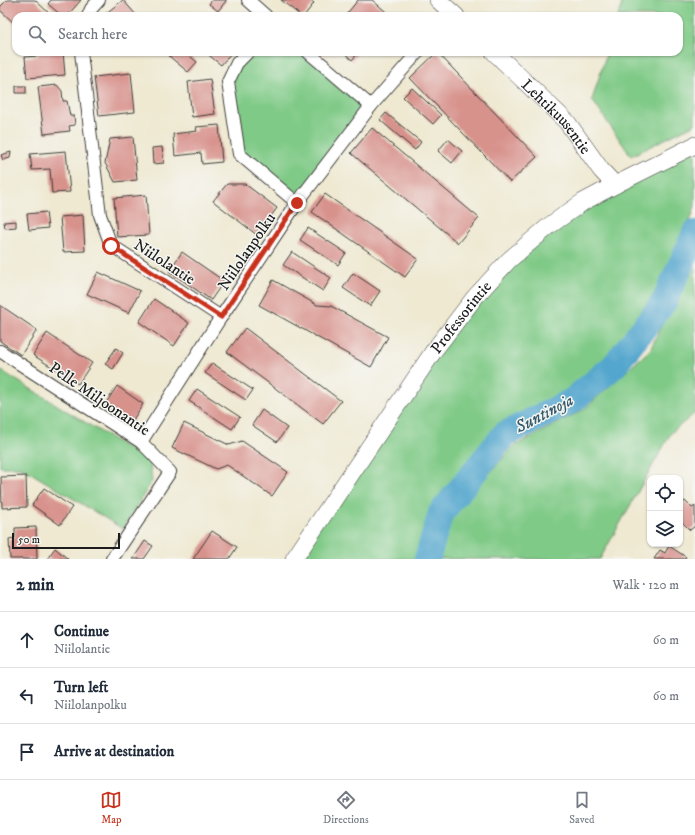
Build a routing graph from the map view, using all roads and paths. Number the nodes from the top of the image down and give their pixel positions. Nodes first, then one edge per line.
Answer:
1 (99, 0) edge
2 (248, 0) edge
3 (438, 0) edge
4 (90, 12) edge
5 (262, 12) edge
6 (450, 12) edge
7 (81, 56) edge
8 (244, 56) edge
9 (313, 56) edge
10 (415, 56) edge
11 (498, 56) edge
12 (371, 106) junction
13 (695, 145) edge
14 (615, 185) junction
15 (297, 203) junction
16 (221, 317) junction
17 (0, 351) edge
18 (141, 442) junction
19 (112, 559) edge
20 (294, 559) edge

1 - 4 street
2 - 5 street
3 - 6 main road
7 - 16 street, Niilolantie
8 - 15 street
9 - 12 street
10 - 12 street
11 - 14 main road, Lehtikuusentie
12 - 15 street
13 - 14 main road, Professorintie
14 - 20 main road, Professorintie
15 - 16 street, Niilolanpolku
16 - 18 street
17 - 18 street, Pelle Miljoonantie
18 - 19 street, Pelle Miljoonantie

